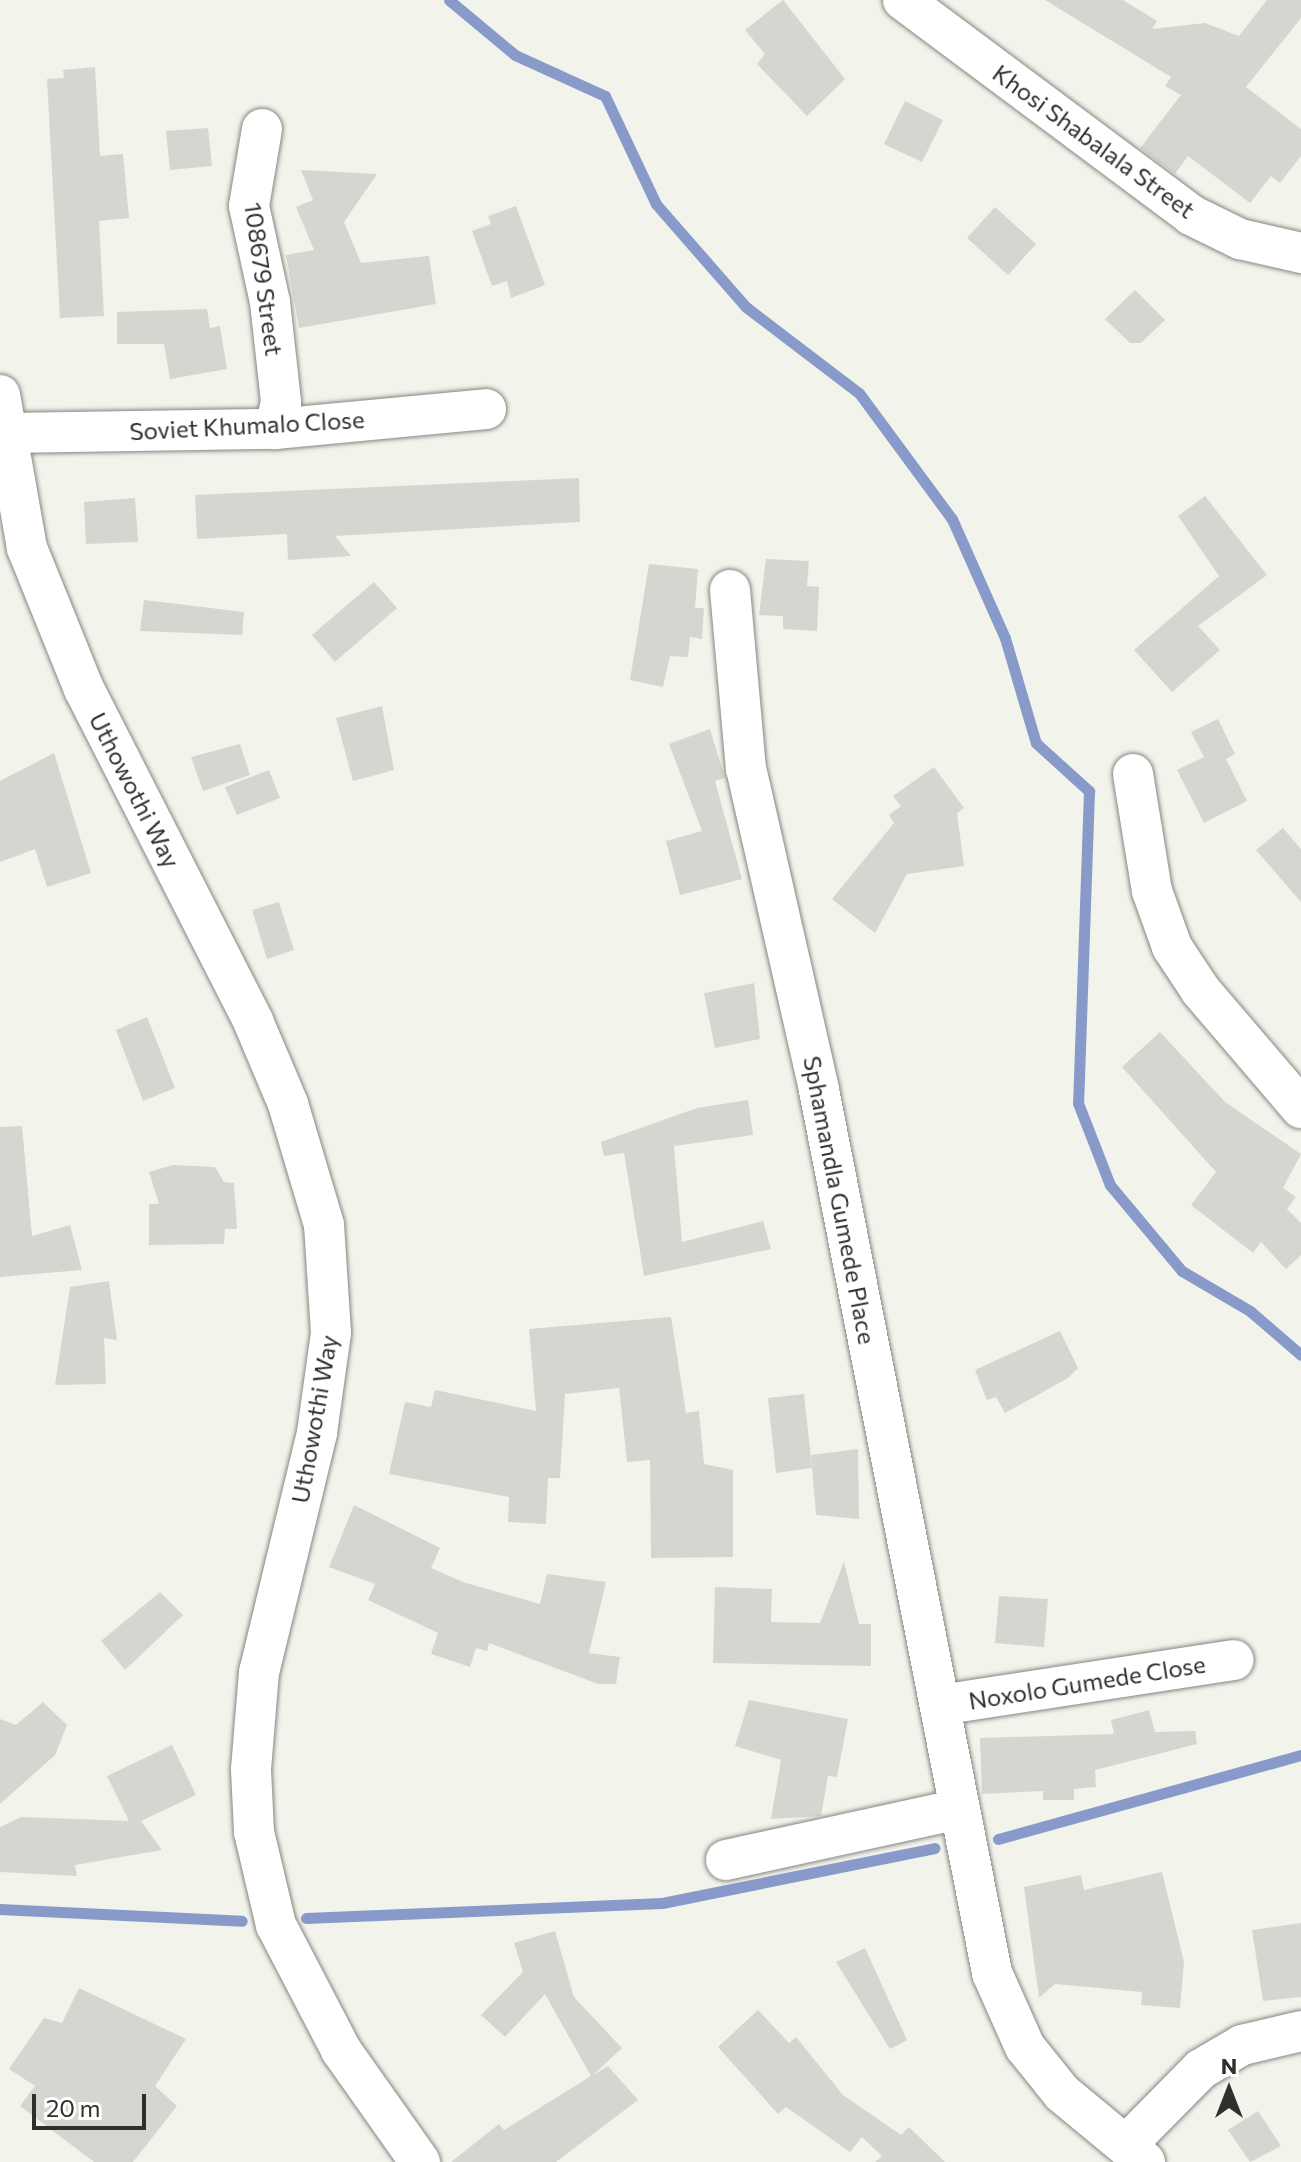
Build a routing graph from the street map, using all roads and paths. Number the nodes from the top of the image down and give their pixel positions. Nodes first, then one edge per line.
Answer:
1 (903, 0) edge
2 (262, 129) dead end
3 (1301, 253) edge
4 (0, 395) edge
5 (486, 409) dead end
6 (275, 429) junction
7 (8, 433) junction
8 (730, 590) dead end
9 (1133, 774) dead end
10 (1301, 1108) edge
11 (1234, 1660) dead end
12 (940, 1705) junction
13 (959, 1809) junction
14 (726, 1860) dead end
15 (1301, 2031) edge
16 (1136, 2153) edge
17 (420, 2162) edge

1 - 3 street, Khosi Shabalala Street
2 - 6 street, 108679 Street
4 - 7 street, Uthowothi Way
5 - 6 street, Soviet Khumalo Close
6 - 7 street, Soviet Khumalo Close
7 - 17 street, Uthowothi Way
8 - 12 street, Sphamandla Gumede Place
9 - 10 street
11 - 12 street, Noxolo Gumede Close
12 - 13 street, Sphamandla Gumede Place
13 - 14 street
13 - 16 street, Sphamandla Gumede Place
15 - 16 street

